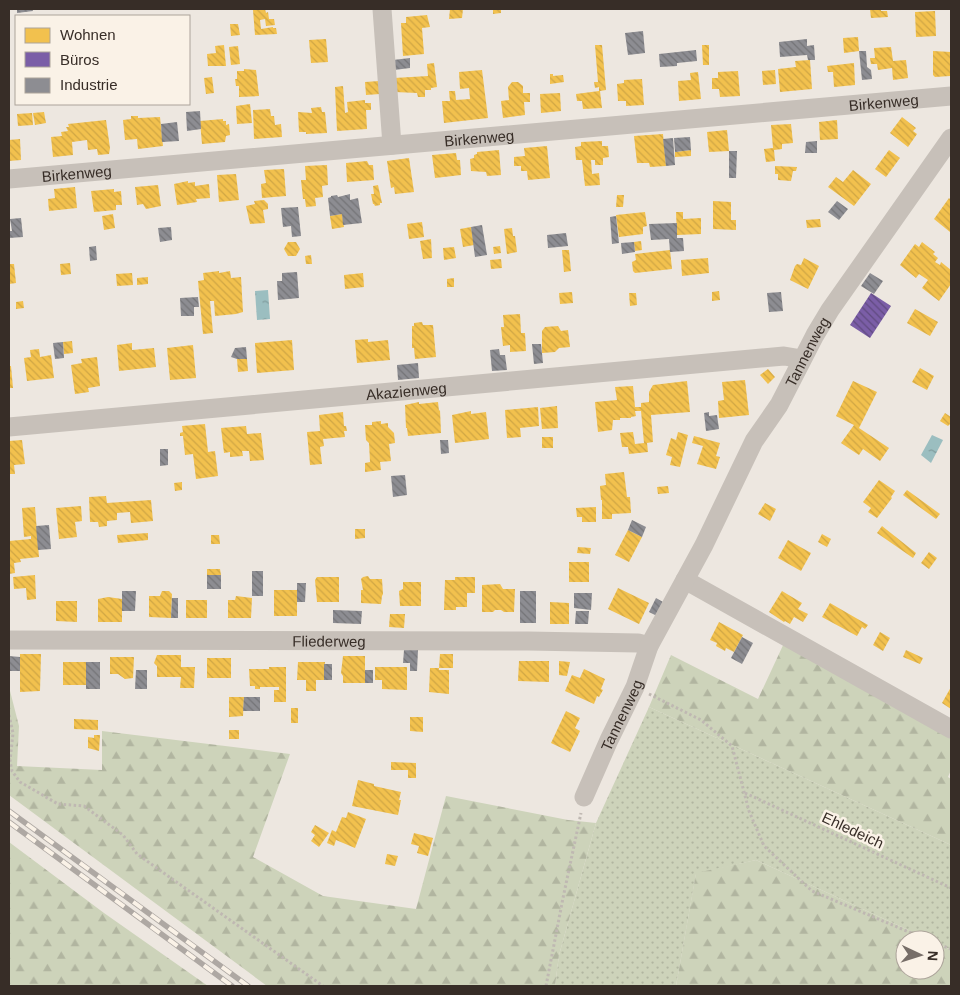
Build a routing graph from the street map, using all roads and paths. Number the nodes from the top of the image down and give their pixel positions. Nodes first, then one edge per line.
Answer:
1 (382, 9) edge
2 (951, 96) edge
3 (951, 138) edge
4 (392, 145) junction
5 (9, 179) edge
6 (802, 359) junction
7 (9, 427) edge
8 (685, 580) junction
9 (9, 640) edge
10 (649, 646) junction
11 (635, 687) junction
12 (9, 715) edge
13 (951, 729) edge
14 (744, 792) junction
15 (584, 797) joint
16 (951, 888) edge
17 (904, 930) edge
18 (323, 986) edge
19 (546, 986) edge

1 - 4 street
2 - 4 street, Birkenweg
3 - 6 street, Tannenweg
4 - 5 street, Birkenweg
6 - 7 street, Akazienweg
6 - 8 street, Tannenweg
8 - 10 street, Tannenweg
8 - 13 street
9 - 10 street, Fliederweg
10 - 11 street, Tannenweg
11 - 14 path
11 - 15 street, Tannenweg
12 - 18 path
14 - 16 path, Ehledeich
14 - 17 path
15 - 19 path

